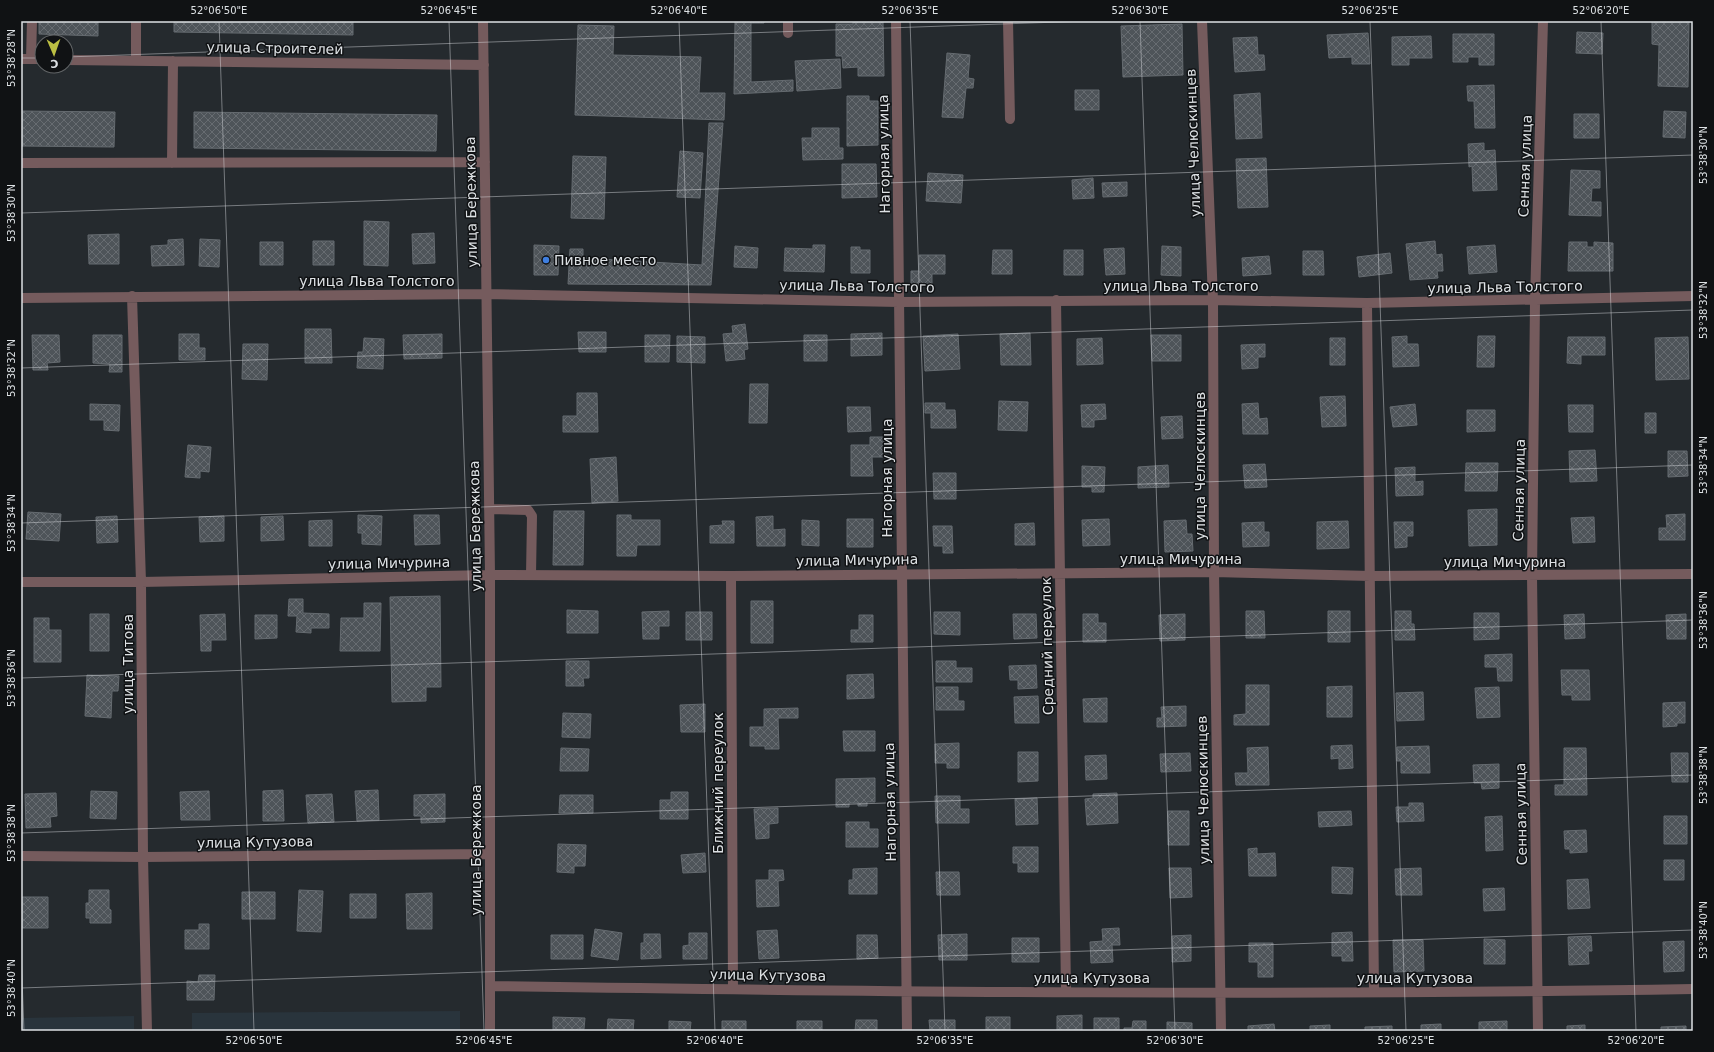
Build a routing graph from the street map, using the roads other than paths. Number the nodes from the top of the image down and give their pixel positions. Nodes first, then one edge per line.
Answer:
1 (32, 21) edge
2 (136, 21) edge
3 (483, 21) edge
4 (788, 21) edge
5 (896, 21) edge
6 (1008, 21) edge
7 (1202, 21) edge
8 (1543, 21) edge
9 (788, 33) dead end
10 (26, 59) edge
11 (74, 60) edge
12 (136, 60) junction
13 (173, 61) junction
14 (484, 65) junction
15 (1010, 119) dead end
16 (485, 162) junction
17 (21, 163) edge
18 (172, 163) junction
19 (486, 294) junction
20 (132, 296) junction
21 (1693, 296) edge
22 (21, 298) edge
23 (1056, 300) junction
24 (1213, 300) junction
25 (1535, 301) junction
26 (900, 302) junction
27 (1367, 303) junction
28 (489, 509) junction
29 (1214, 572) junction
30 (902, 573) junction
31 (1060, 574) junction
32 (1693, 574) edge
33 (490, 575) junction
34 (531, 575) junction
35 (731, 576) junction
36 (1371, 576) junction
37 (1532, 576) junction
38 (21, 582) edge
39 (141, 582) junction
40 (490, 854) junction
41 (21, 856) edge
42 (143, 857) junction
43 (490, 986) junction
44 (733, 989) junction
45 (1693, 989) edge
46 (907, 990) junction
47 (1066, 991) junction
48 (1537, 991) junction
49 (1220, 992) junction
50 (1374, 992) junction
51 (147, 1031) edge
52 (490, 1031) edge
53 (907, 1031) edge
54 (1221, 1031) edge
55 (1538, 1031) edge

1 - 10 street
2 - 12 street
3 - 14 street, улица Бережкова
4 - 9 street
5 - 26 street, Нагорная улица
6 - 15 street
7 - 24 street, улица Челюскинцев
8 - 25 street, Сенная улица
11 - 12 street, улица Строителей
12 - 13 street, улица Строителей
13 - 14 street, улица Строителей
13 - 18 street
14 - 16 street, улица Бережкова
16 - 18 street
16 - 19 street, улица Бережкова
17 - 18 street
19 - 20 street, улица Льва Толстого
19 - 26 street, улица Льва Толстого
19 - 28 street, улица Бережкова
20 - 22 street, улица Льва Толстого
20 - 39 street, улица Титова
21 - 25 street, улица Льва Толстого
23 - 24 street, улица Льва Толстого
23 - 26 street, улица Льва Толстого
23 - 31 street, Средний переулок
24 - 27 street, улица Льва Толстого
24 - 29 street, улица Челюскинцев
25 - 27 street, улица Льва Толстого
25 - 37 street, Сенная улица
26 - 30 street, Нагорная улица
27 - 36 street
28 - 33 street, улица Бережкова
28 - 34 street
29 - 31 street, улица Мичурина
29 - 36 street, улица Мичурина
29 - 49 street, улица Челюскинцев
30 - 31 street, улица Мичурина
30 - 35 street, улица Мичурина
30 - 46 street, Нагорная улица
31 - 47 street, Средний переулок
32 - 37 street, улица Мичурина
33 - 34 street, улица Мичурина
33 - 39 street, улица Мичурина
33 - 40 street, улица Бережкова
34 - 35 street, улица Мичурина
35 - 44 street, Ближний переулок
36 - 37 street, улица Мичурина
36 - 50 street
37 - 48 street, Сенная улица
38 - 39 street, улица Мичурина
39 - 42 street, улица Титова
40 - 42 street, улица Кутузова
40 - 43 street, улица Бережкова
41 - 42 street, улица Кутузова
42 - 51 street, улица Титова
43 - 44 street, улица Кутузова
43 - 52 street, улица Бережкова
44 - 46 street, улица Кутузова
45 - 48 street, улица Кутузова
46 - 47 street, улица Кутузова
46 - 53 street, Нагорная улица
47 - 49 street, улица Кутузова
48 - 50 street, улица Кутузова
48 - 55 street, Сенная улица
49 - 50 street, улица Кутузова
49 - 54 street, улица Челюскинцев

